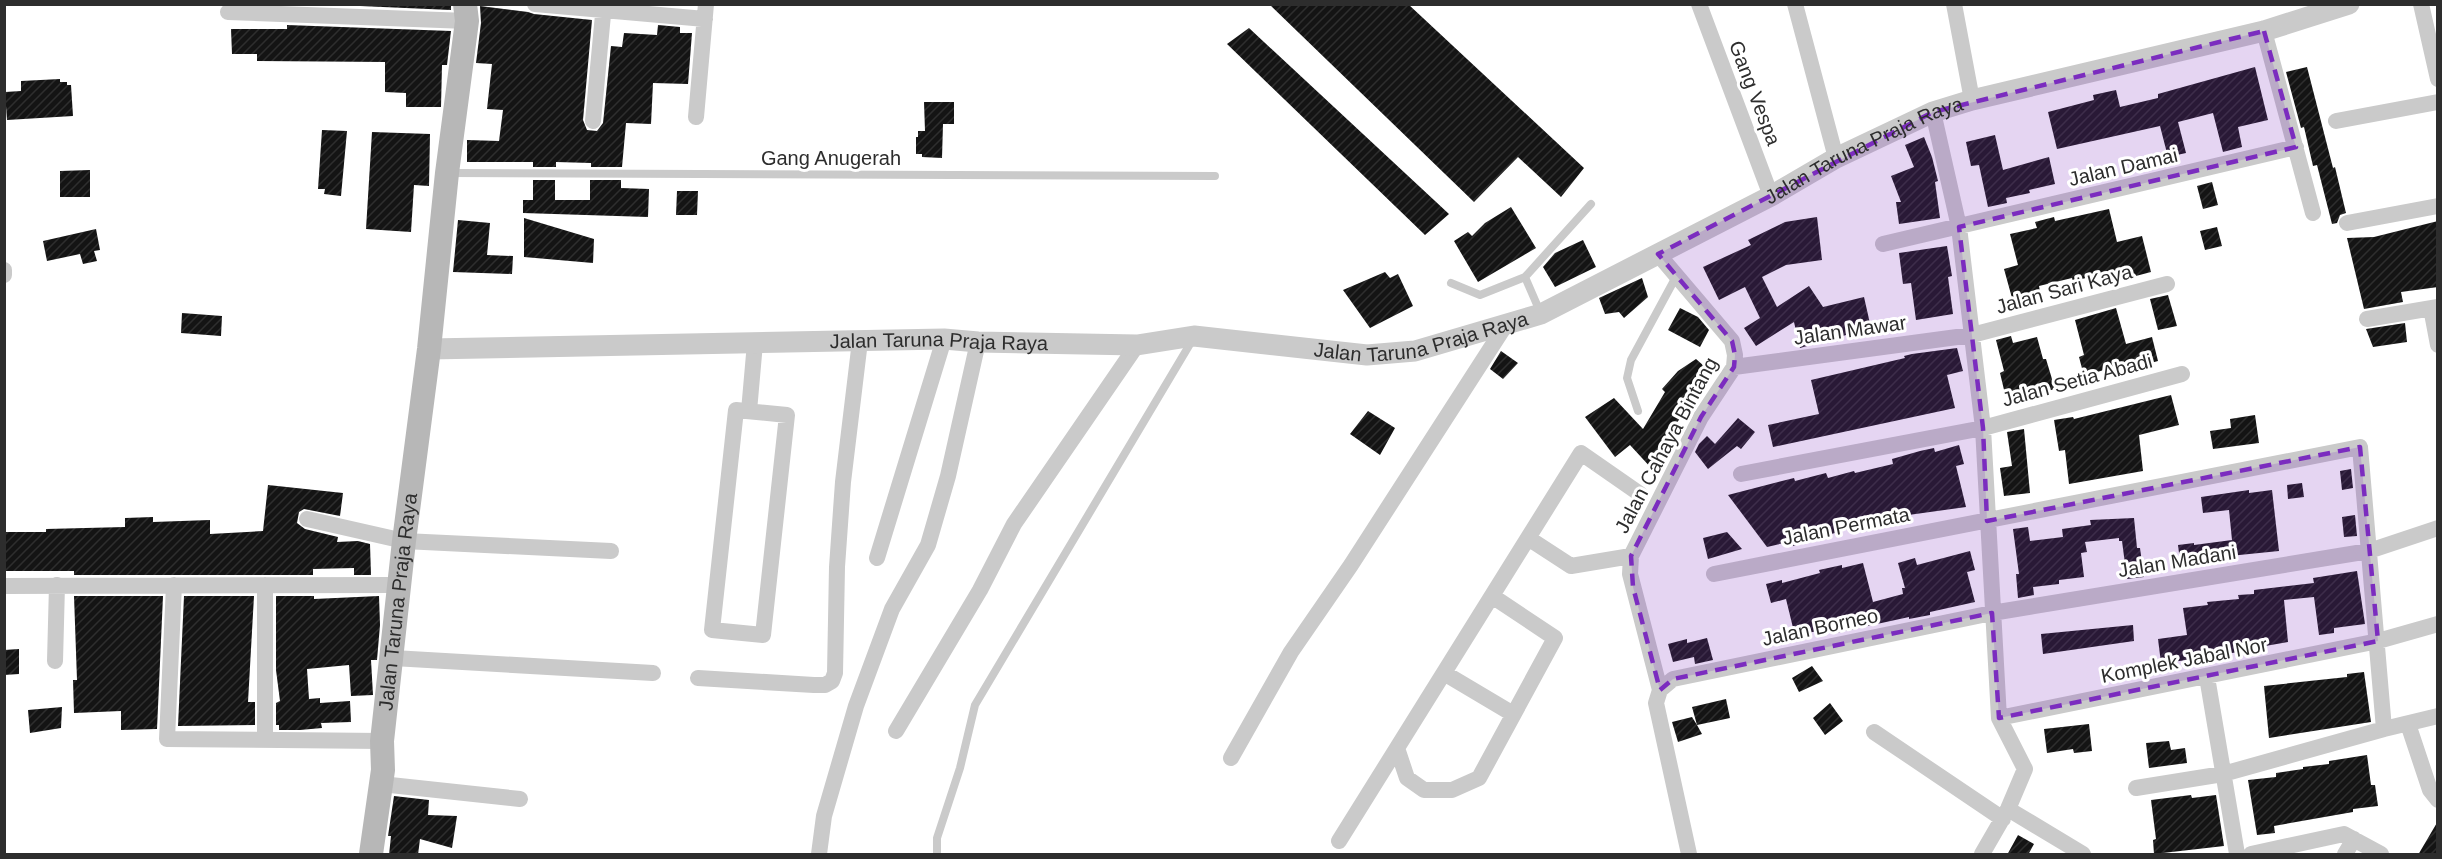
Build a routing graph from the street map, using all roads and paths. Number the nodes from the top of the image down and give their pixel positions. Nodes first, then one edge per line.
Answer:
1 (535, 4) edge
2 (1699, 4) edge
3 (1795, 4) edge
4 (1954, 4) edge
5 (2349, 4) edge
6 (2421, 4) edge
7 (604, 8) edge
8 (228, 12) dead end
9 (706, 12) edge
10 (466, 13) edge
11 (2264, 31) junction
12 (2438, 79) edge
13 (1972, 99) junction
14 (2438, 102) edge
15 (1933, 112) junction
16 (696, 117) dead end
17 (593, 121) dead end
18 (2336, 121) dead end
19 (2296, 147) junction
20 (1836, 158) junction
21 (447, 173) junction
22 (1215, 176) dead end
23 (1771, 196) junction
24 (1591, 204) dead end
25 (2438, 206) edge
26 (2313, 213) dead end
27 (2347, 223) dead end
28 (1959, 227) junction
29 (1883, 244) dead end
30 (1658, 254) junction
31 (4, 270) edge
32 (4, 275) edge
33 (1677, 275) junction
34 (1525, 277) junction
35 (1451, 283) dead end
36 (2167, 284) dead end
37 (2434, 307) edge
38 (1541, 314) junction
39 (2367, 319) dead end
40 (1505, 326) junction
41 (1972, 334) junction
42 (1194, 336) junction
43 (944, 339) junction
44 (860, 341) junction
45 (978, 342) junction
46 (754, 343) junction
47 (1137, 345) junction
48 (2438, 345) edge
49 (429, 349) junction
50 (1734, 368) junction
51 (2182, 374) dead end
52 (749, 411) junction
53 (1638, 411) dead end
54 (1983, 428) junction
55 (1741, 474) dead end
56 (1640, 494) dead end
57 (307, 519) dead end
58 (1987, 521) junction
59 (2438, 528) edge
60 (1528, 538) junction
61 (404, 541) junction
62 (611, 551) dead end
63 (2369, 551) junction
64 (1631, 555) junction
65 (877, 558) dead end
66 (1714, 574) dead end
67 (57, 585) junction
68 (174, 585) junction
69 (265, 585) junction
70 (400, 585) junction
71 (4, 586) edge
72 (1492, 596) junction
73 (1992, 613) junction
74 (2438, 624) edge
75 (2378, 641) junction
76 (393, 658) junction
77 (55, 661) dead end
78 (653, 673) dead end
79 (1444, 674) junction
80 (2207, 677) junction
81 (698, 678) dead end
82 (1660, 690) junction
83 (1513, 714) junction
84 (2438, 716) edge
85 (1999, 718) junction
86 (2408, 724) junction
87 (2384, 729) junction
88 (896, 731) dead end
89 (1874, 732) dead end
90 (265, 740) junction
91 (382, 741) junction
92 (1397, 748) junction
93 (1232, 758) dead end
94 (2223, 774) junction
95 (381, 784) junction
96 (2136, 788) dead end
97 (520, 799) dead end
98 (2438, 800) edge
99 (2006, 814) junction
100 (2354, 839) junction
101 (1339, 841) dead end
102 (371, 855) edge
103 (819, 855) edge
104 (937, 855) edge
105 (1689, 855) edge
106 (1982, 855) edge
107 (2083, 855) edge
108 (2237, 855) edge
109 (2251, 855) edge
110 (2345, 855) edge
111 (2381, 855) edge

1 - 7 street
2 - 23 street, Gang Vespa
3 - 20 street
4 - 13 street
5 - 11 street, Jalan Taruna Praja Raya
6 - 12 street
7 - 9 street
7 - 17 street
8 - 10 street
9 - 16 street
10 - 21 main road, Jalan Taruna Praja Raya
11 - 13 street, Jalan Taruna Praja Raya
11 - 19 street
13 - 15 street, Jalan Taruna Praja Raya
14 - 18 street
15 - 20 street, Jalan Taruna Praja Raya
15 - 28 street
19 - 26 street
19 - 28 street, Jalan Damai
20 - 23 street, Jalan Taruna Praja Raya
21 - 22 lane, Gang Anugerah
21 - 49 main road, Jalan Taruna Praja Raya
23 - 30 street, Jalan Taruna Praja Raya
24 - 34 lane
25 - 27 street
28 - 29 street, Jalan Damai
28 - 41 street
30 - 33 street, Jalan Cahaya Bintang
30 - 38 street, Jalan Taruna Praja Raya
31 - 32 street
33 - 50 street, Jalan Cahaya Bintang
33 - 53 lane
34 - 35 lane
34 - 38 lane
36 - 41 street, Jalan Sari Kaya
37 - 39 street
37 - 48 street
38 - 40 street, Jalan Taruna Praja Raya
40 - 42 street, Jalan Taruna Praja Raya
40 - 93 street
41 - 50 street, Jalan Mawar
41 - 54 street
42 - 47 street, Jalan Taruna Praja Raya
42 - 104 lane
43 - 44 street, Jalan Taruna Praja Raya
43 - 45 street, Jalan Taruna Praja Raya
43 - 65 street
44 - 46 street, Jalan Taruna Praja Raya
44 - 81 street
45 - 47 street, Jalan Taruna Praja Raya
45 - 103 street
46 - 49 street, Jalan Taruna Praja Raya
46 - 52 street
47 - 88 street
49 - 61 main road, Jalan Taruna Praja Raya
50 - 64 street, Jalan Cahaya Bintang
51 - 54 street, Jalan Setia Abadi
52 - 52 street
54 - 55 street, Jalan Setia Abadi
54 - 58 street
56 - 60 street
57 - 61 street
58 - 63 street, Jalan Permata
58 - 66 street, Jalan Permata
58 - 73 street
59 - 63 street, Jalan Madani
60 - 64 street
60 - 72 street
61 - 62 street
61 - 70 main road, Jalan Taruna Praja Raya
63 - 73 street, Jalan Madani
63 - 75 street
64 - 82 street, Jalan Cahaya Bintang
67 - 68 street
67 - 71 street
67 - 77 street
68 - 69 street
68 - 90 street
69 - 70 street
69 - 90 street
70 - 76 main road, Jalan Taruna Praja Raya
72 - 79 street
72 - 83 street
73 - 82 street, Jalan Borneo
73 - 85 street
74 - 75 street, Komplek Jabal Nor
75 - 80 street, Komplek Jabal Nor
75 - 87 street
76 - 78 street
76 - 91 main road, Jalan Taruna Praja Raya
79 - 83 street
79 - 92 street
80 - 85 street, Komplek Jabal Nor
80 - 94 street
82 - 105 street, Jalan Cahaya Bintang
83 - 92 street
84 - 86 street
85 - 99 street
86 - 87 street
86 - 98 street
87 - 94 street
89 - 99 street
90 - 91 street
91 - 95 main road, Jalan Taruna Praja Raya
92 - 101 street
94 - 96 street
94 - 108 street
95 - 97 street
95 - 102 main road, Jalan Taruna Praja Raya
99 - 106 street
99 - 107 street
100 - 109 street
100 - 110 street
100 - 111 street

